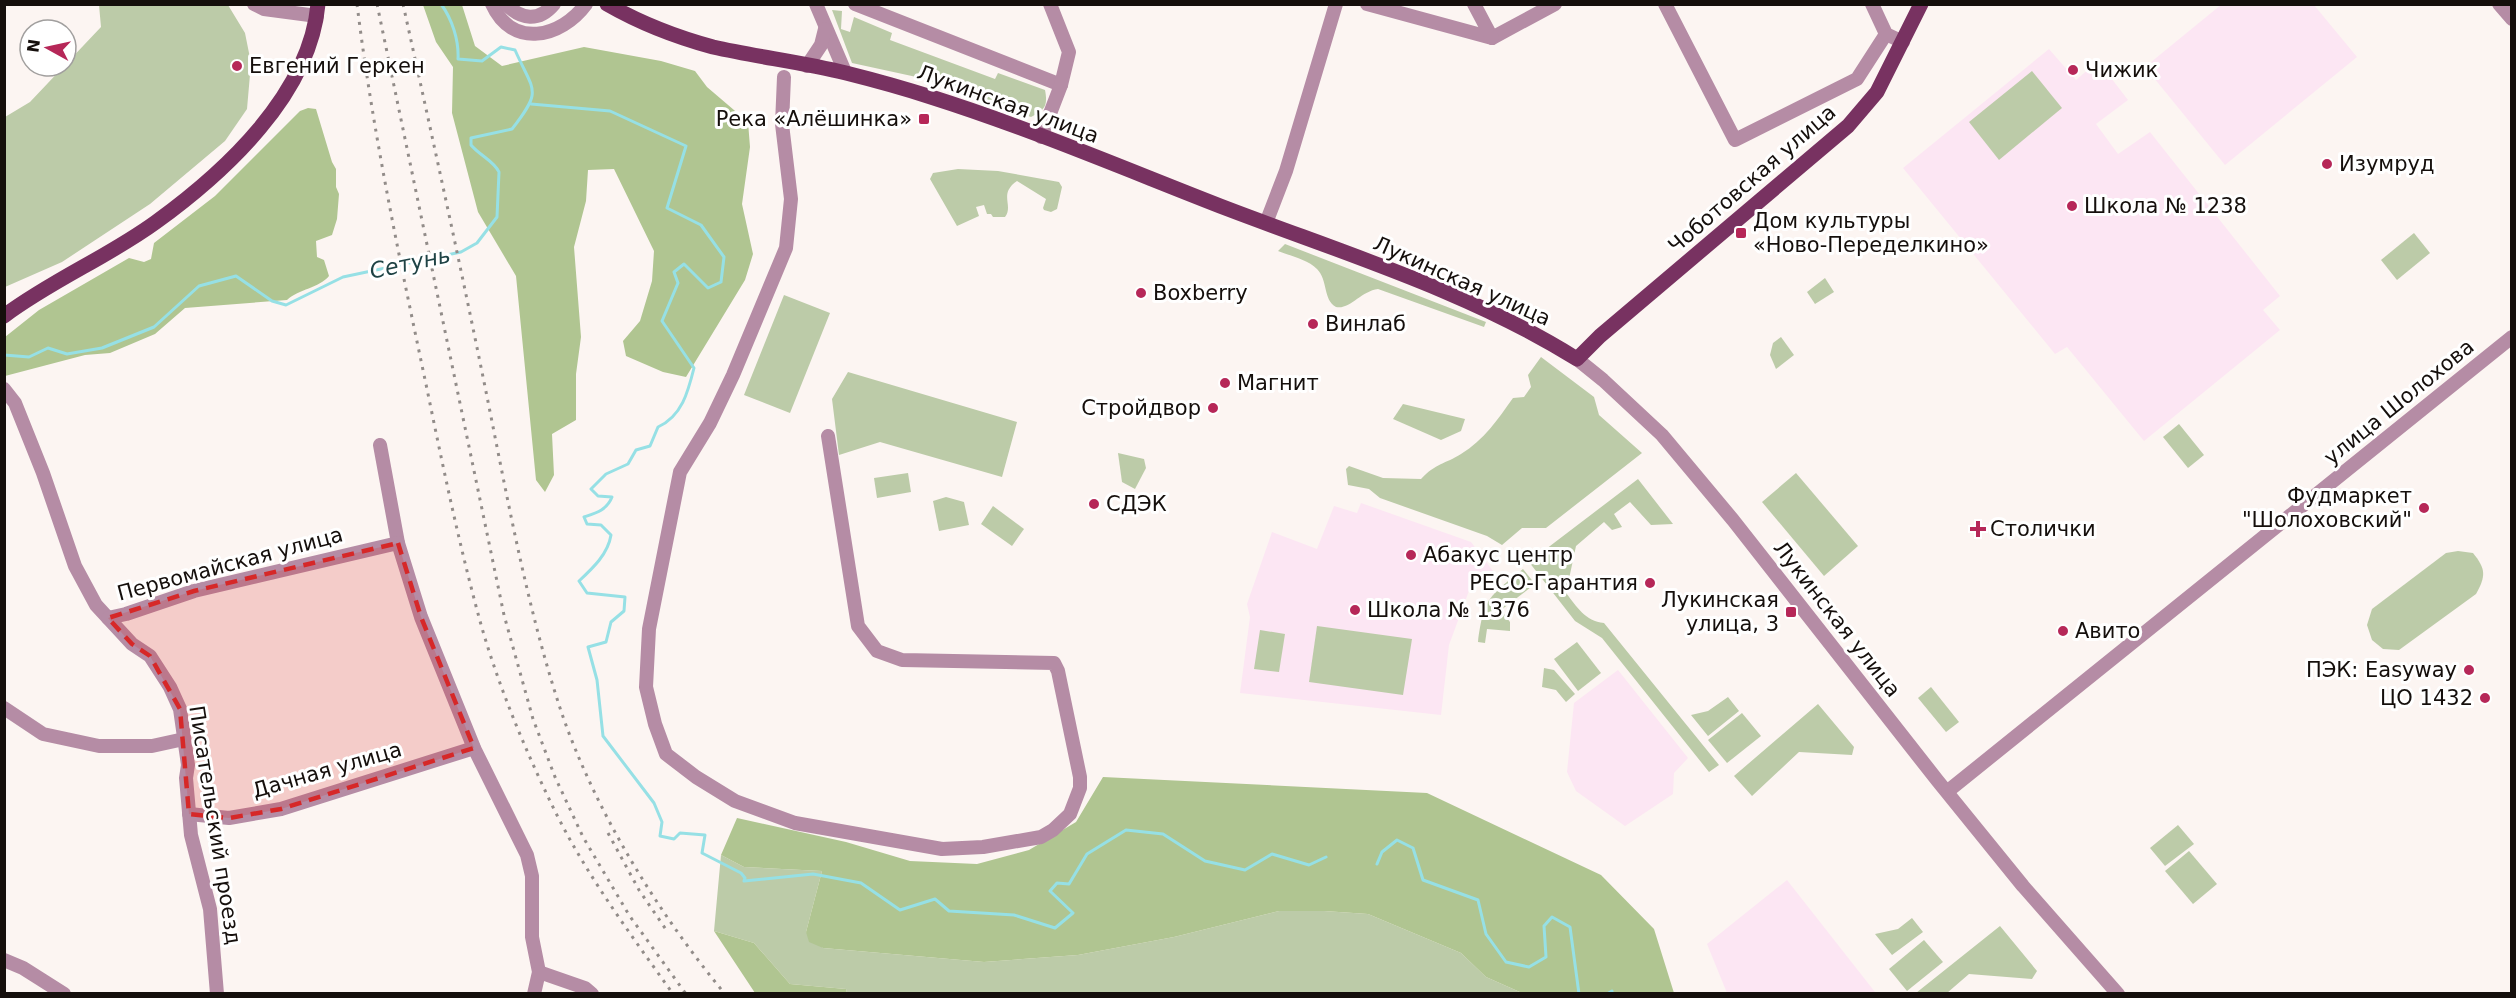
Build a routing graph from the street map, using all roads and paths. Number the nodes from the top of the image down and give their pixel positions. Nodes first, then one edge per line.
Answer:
1 (254, 4) edge
2 (492, 4) edge
3 (506, 4) edge
4 (554, 4) edge
5 (586, 4) edge
6 (607, 4) edge
7 (816, 4) edge
8 (855, 4) edge
9 (1050, 4) edge
10 (1336, 4) edge
11 (1367, 4) edge
12 (1474, 4) edge
13 (1555, 4) edge
14 (1665, 4) edge
15 (1872, 4) edge
16 (1921, 4) edge
17 (2499, 4) edge
18 (317, 10) edge
19 (2511, 19) edge
20 (825, 29) junction
21 (1886, 34) junction
22 (1492, 38) junction
23 (1903, 42) junction
24 (807, 66) junction
25 (845, 72) junction
26 (784, 77) dead end
27 (1061, 85) junction
28 (1041, 137) junction
29 (1266, 223) junction
30 (5, 315) edge
31 (2511, 337) edge
32 (1577, 359) junction
33 (4, 389) edge
34 (828, 436) dead end
35 (380, 445) dead end
36 (398, 543) junction
37 (108, 618) junction
38 (4, 708) edge
39 (184, 739) junction
40 (474, 748) junction
41 (1947, 791) junction
42 (189, 814) junction
43 (4, 960) edge
44 (539, 972) junction
45 (64, 993) edge
46 (217, 993) edge
47 (534, 993) edge
48 (592, 993) edge
49 (2118, 993) edge

1 - 18 street
2 - 5 street
3 - 4 street
6 - 24 main road, Лукинская улица
7 - 20 street
8 - 27 street
9 - 27 street
10 - 29 street
11 - 22 street
12 - 22 street
13 - 22 street
14 - 21 street
15 - 21 street
16 - 23 main road, Чоботовская улица
17 - 19 street
18 - 30 main road
20 - 24 street
20 - 25 street
21 - 23 street
23 - 32 main road, Чоботовская улица
24 - 25 main road, Лукинская улица
25 - 28 main road, Лукинская улица
26 - 34 street
27 - 28 street
28 - 29 main road, Лукинская улица
29 - 32 main road, Лукинская улица
31 - 41 street, улица Шолохова
32 - 41 street, Лукинская улица
33 - 37 street, Писательский проезд
35 - 36 street
36 - 37 street, Первомайская улица
36 - 40 street
37 - 39 street, Писательский проезд
38 - 39 street
39 - 42 street, Писательский проезд
40 - 42 street, Дачная улица
40 - 44 street
41 - 49 street, Лукинская улица
42 - 46 street, Писательский проезд
43 - 45 street
44 - 47 street
44 - 48 street

